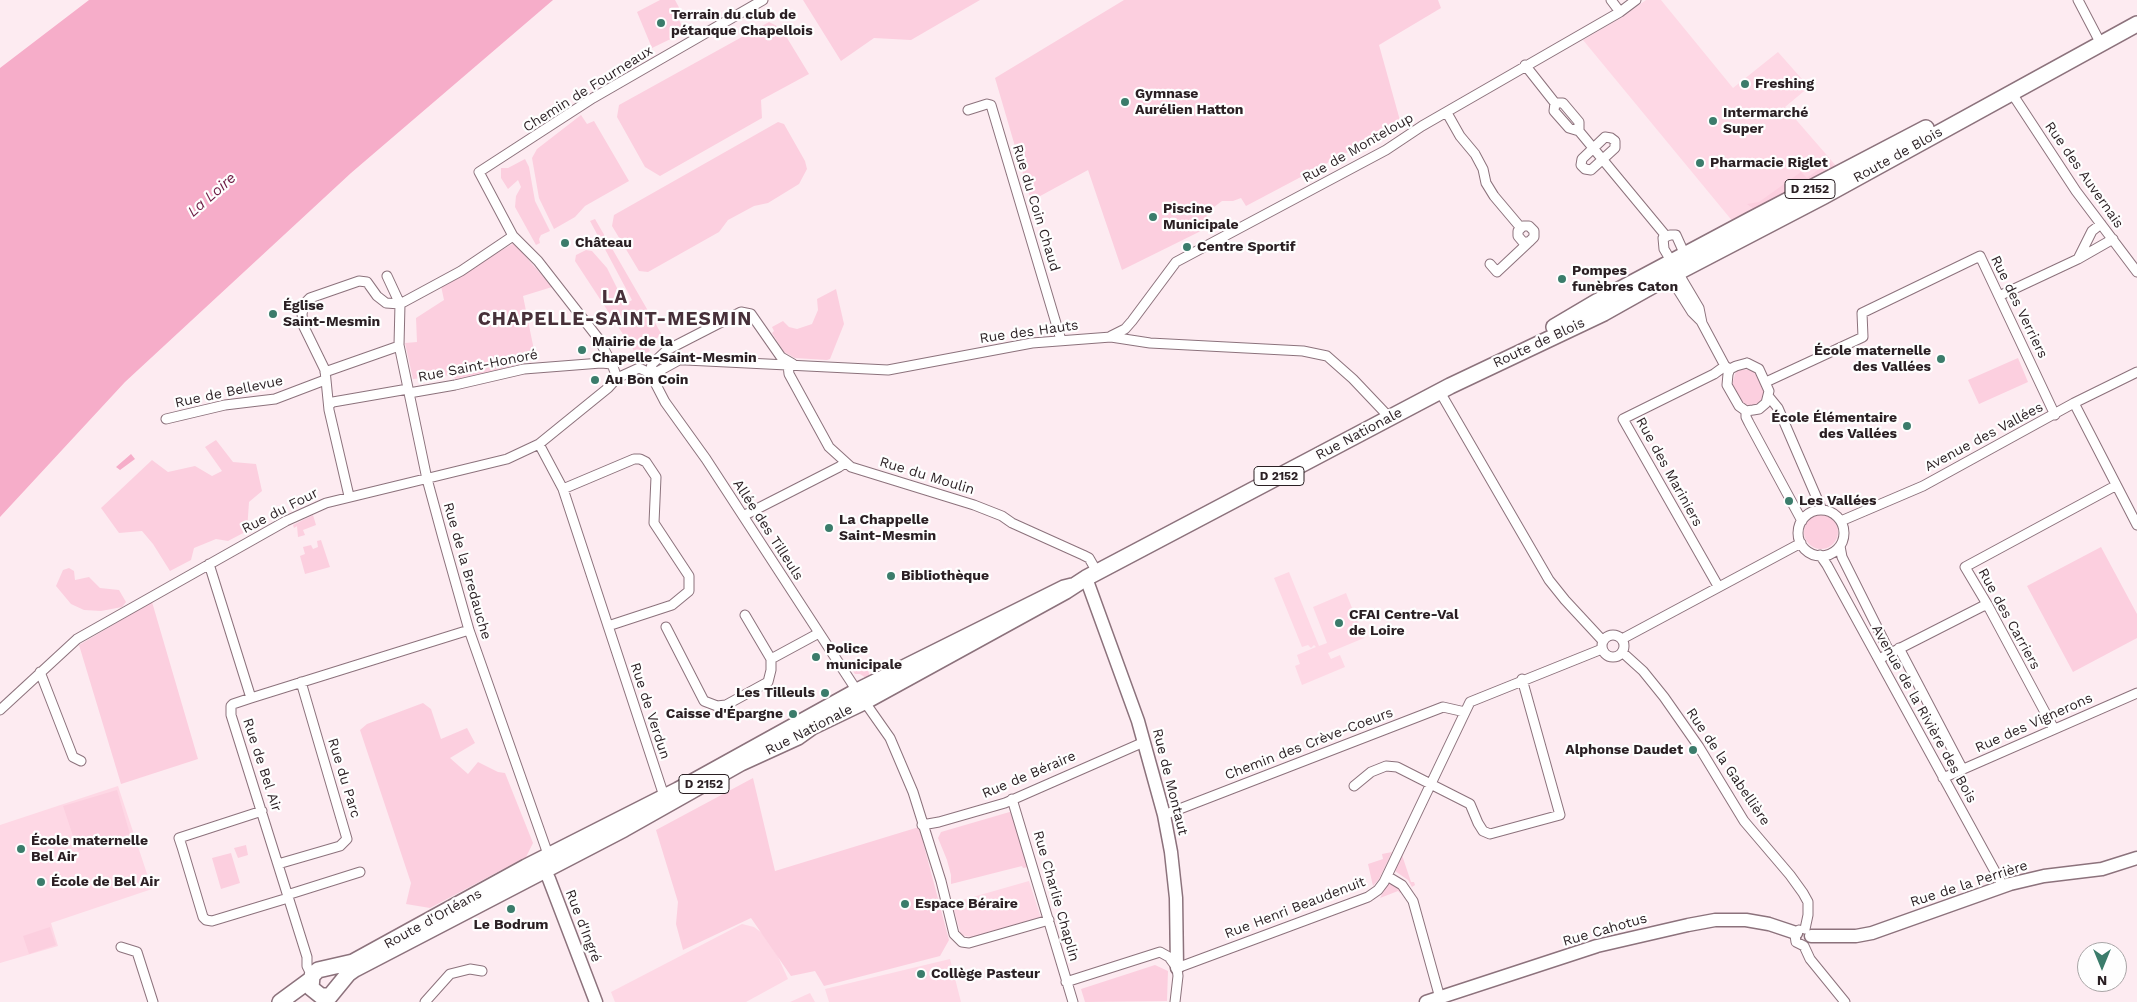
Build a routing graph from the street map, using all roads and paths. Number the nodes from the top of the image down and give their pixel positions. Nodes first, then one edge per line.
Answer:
1 (763, 0) edge
2 (1611, 0) edge
3 (1636, 0) edge
4 (2078, 0) edge
5 (1620, 12) junction
6 (2137, 15) edge
7 (2137, 24) edge
8 (2099, 40) junction
9 (1525, 65) junction
10 (2011, 92) junction
11 (968, 110) dead end
12 (1446, 113) junction
13 (1594, 148) junction
14 (1888, 154) junction
15 (1603, 159) junction
16 (2101, 224) junction
17 (513, 236) junction
18 (1666, 236) junction
19 (2113, 239) junction
20 (2078, 259) junction
21 (1490, 264) dead end
22 (1677, 267) junction
23 (2137, 272) edge
24 (387, 276) dead end
25 (1999, 296) junction
26 (400, 304) junction
27 (1111, 336) junction
28 (1061, 340) junction
29 (399, 346) junction
30 (772, 346) junction
31 (612, 364) junction
32 (767, 364) junction
33 (790, 365) junction
34 (1486, 367) joint
35 (1728, 368) junction
36 (650, 372) junction
37 (2137, 372) edge
38 (325, 374) junction
39 (616, 378) junction
40 (1766, 382) junction
41 (409, 391) junction
42 (1440, 392) junction
43 (1769, 397) junction
44 (2074, 403) junction
45 (329, 405) junction
46 (1746, 411) junction
47 (2055, 415) junction
48 (1390, 418) junction
49 (166, 419) dead end
50 (539, 444) junction
51 (845, 463) junction
52 (427, 479) junction
53 (2115, 486) junction
54 (563, 489) junction
55 (349, 496) junction
56 (1822, 510) junction
57 (743, 516) junction
58 (1802, 520) junction
59 (1841, 521) junction
60 (2137, 525) edge
61 (1800, 543) junction
62 (1840, 546) junction
63 (1820, 555) junction
64 (209, 564) junction
65 (1085, 579) junction
66 (1718, 586) junction
67 (1987, 604) junction
68 (745, 615) dead end
69 (608, 626) junction
70 (666, 627) dead end
71 (469, 630) junction
72 (819, 633) junction
73 (1622, 638) junction
74 (1602, 645) junction
75 (1899, 648) junction
76 (1622, 652) junction
77 (1890, 653) junction
78 (1879, 658) junction
79 (771, 659) junction
80 (40, 672) junction
81 (1522, 679) junction
82 (301, 682) junction
83 (2137, 693) edge
84 (860, 696) junction
85 (251, 698) junction
86 (0, 710) edge
87 (1464, 712) junction
88 (2054, 729) junction
89 (1144, 742) junction
90 (81, 761) dead end
91 (1962, 768) junction
92 (1943, 778) junction
93 (1431, 784) junction
94 (1354, 786) dead end
95 (1012, 799) junction
96 (666, 800) junction
97 (262, 811) junction
98 (1164, 815) junction
99 (922, 825) junction
100 (2137, 858) edge
101 (278, 864) junction
102 (546, 864) junction
103 (360, 872) dead end
104 (1387, 876) junction
105 (2003, 886) junction
106 (287, 896) junction
107 (1049, 920) junction
108 (1804, 936) junction
109 (121, 947) dead end
110 (1177, 968) junction
111 (482, 971) dead end
112 (316, 974) junction
113 (1066, 982) junction
114 (330, 996) edge
115 (1431, 1001) edge
116 (153, 1002) edge
117 (280, 1002) edge
118 (288, 1002) edge
119 (425, 1002) edge
120 (596, 1002) edge
121 (1072, 1002) edge
122 (1175, 1002) edge
123 (1845, 1002) edge

1 - 17 street, Chemin de Fourneaux
2 - 5 street
3 - 5 street, Rue de Monteloup
4 - 8 street
5 - 9 street, Rue de Monteloup
6 - 8 main road, Route de Blois / D 2152
7 - 8 main road, Route de Blois / D 2152
8 - 10 main road, Route de Blois / D 2152
8 - 14 main road, Route de Blois / D 2152
9 - 12 street, Rue de Monteloup
9 - 13 street
10 - 14 main road, Route de Blois / D 2152
10 - 16 street, Rue des Auvernais
11 - 28 street, Rue du Coin Chaud
12 - 21 street
12 - 27 street, Rue de Monteloup
13 - 15 street
13 - 15 street
13 - 15 street
14 - 22 main road, Route de Blois / D 2152
15 - 18 street
16 - 19 street, Rue des Auvernais
16 - 20 street
17 - 26 street
17 - 31 street
18 - 22 street
18 - 22 street
19 - 20 street
19 - 23 street, Rue des Auvernais
20 - 25 street
22 - 34 main road, Route de Blois / D 2152
22 - 35 street
24 - 26 street, Rue de la Bredauche
25 - 40 street, Rue des Verriers
25 - 47 street, Rue des Verriers
26 - 29 street, Rue de la Bredauche
26 - 38 street
27 - 28 street, Rue des Hauts
27 - 48 street, Rue des Hauts
28 - 33 street, Rue des Hauts
29 - 38 street, Rue de Bellevue
29 - 41 street, Rue de la Bredauche
30 - 32 street
30 - 33 street
30 - 36 street
31 - 39 street
31 - 41 street, Rue Saint-Honoré
32 - 33 street, Rue des Hauts
32 - 36 street, Rue des Hauts
33 - 51 street, Rue du Moulin
34 - 42 main road, Rue Nationale / D 2152
35 - 40 street
35 - 46 street
35 - 66 street, Rue des Mariniers
36 - 39 street, Rue du Four
36 - 57 street, Allée des Tilleuls
37 - 44 street, Avenue des Vallées
38 - 45 street
38 - 49 street, Rue de Bellevue
39 - 50 street, Rue du Four
40 - 43 street
41 - 45 street, Rue Saint-Honoré
41 - 52 street, Rue de la Bredauche
42 - 48 main road, Rue Nationale / D 2152
42 - 74 street
43 - 46 street
43 - 56 street
44 - 47 street, Avenue des Vallées
44 - 53 street
45 - 55 street
46 - 58 street
47 - 59 street, Avenue des Vallées
48 - 65 main road, Rue Nationale / D 2152
50 - 52 street, Rue du Four
50 - 54 street, Rue de Verdun
51 - 57 street
51 - 65 street, Rue du Moulin
52 - 55 street, Rue du Four
52 - 71 street, Rue de la Bredauche
53 - 60 street
53 - 67 street, Rue des Carriers
54 - 69 street, Rue de Verdun
54 - 69 street
55 - 64 street, Rue du Four
56 - 58 street
56 - 59 street
57 - 72 street, Allée des Tilleuls
58 - 61 street
59 - 62 street, Avenue de la Rivière des Bois
61 - 63 street, Avenue de la Rivière des Bois
61 - 66 street
62 - 63 street
62 - 77 street, Avenue de la Rivière des Bois
63 - 78 street, Avenue de la Rivière des Bois
64 - 80 street, Rue du Four
64 - 85 street
65 - 84 main road, Rue Nationale / D 2152
65 - 89 street, Rue de Montaut
66 - 73 street
67 - 75 street
67 - 88 street, Rue des Carriers
68 - 79 street
69 - 96 street, Rue de Verdun
70 - 79 street
71 - 82 street, Rue de Bel Air
71 - 102 street, Rue de la Bredauche
72 - 79 street
72 - 84 street, Allée des Tilleuls
73 - 74 street
73 - 76 street
74 - 76 street
74 - 81 street
75 - 77 street
75 - 91 street, Avenue de la Rivière des Bois
76 - 108 street, Rue de la Gabellière
77 - 78 street
78 - 92 street, Avenue de la Rivière des Bois
80 - 86 street, Rue du Four
80 - 90 street
81 - 87 street
81 - 93 street
82 - 85 street, Rue de Bel Air
82 - 101 street, Rue du Parc
83 - 88 street, Rue des Vignerons
84 - 96 main road, Rue Nationale / D 2152
84 - 99 street
85 - 97 street, Rue de Bel Air
87 - 93 street, Rue Henri Beaudenuit
87 - 98 street, Chemin des Crève-Coeurs
88 - 91 street, Rue des Vignerons
89 - 95 street, Rue de Béraire
89 - 98 street, Rue de Montaut
91 - 92 street, Rue des Vignerons
92 - 105 street, Avenue de la Rivière des Bois
93 - 94 street
93 - 104 street, Rue Henri Beaudenuit
95 - 99 street, Rue de Béraire
95 - 107 street, Rue Charlie Chaplin
96 - 102 main road, Rue Nationale / D 2152
97 - 101 street, Rue de Bel Air
97 - 106 street
98 - 110 street, Rue de Montaut
99 - 107 street
100 - 105 street, Rue de la Perrière
101 - 106 street, Rue de Bel Air
102 - 112 main road, Route d'Orléans / D 2152
102 - 114 main road, Route d'Orléans / D 2152
102 - 120 street, Rue d'Ingré
103 - 106 street
104 - 110 street, Rue Henri Beaudenuit
104 - 115 street
105 - 108 street, Rue de la Perrière
106 - 112 street, Rue de Bel Air
107 - 113 street, Rue Charlie Chaplin
108 - 115 street, Rue Cahotus
108 - 123 street
109 - 116 street
110 - 113 street
110 - 122 street, Rue de Montaut
111 - 119 street
112 - 114 main road
112 - 114 main road
112 - 117 main road, Route d'Orléans / D 2152
113 - 121 street, Rue Charlie Chaplin
114 - 118 main road

